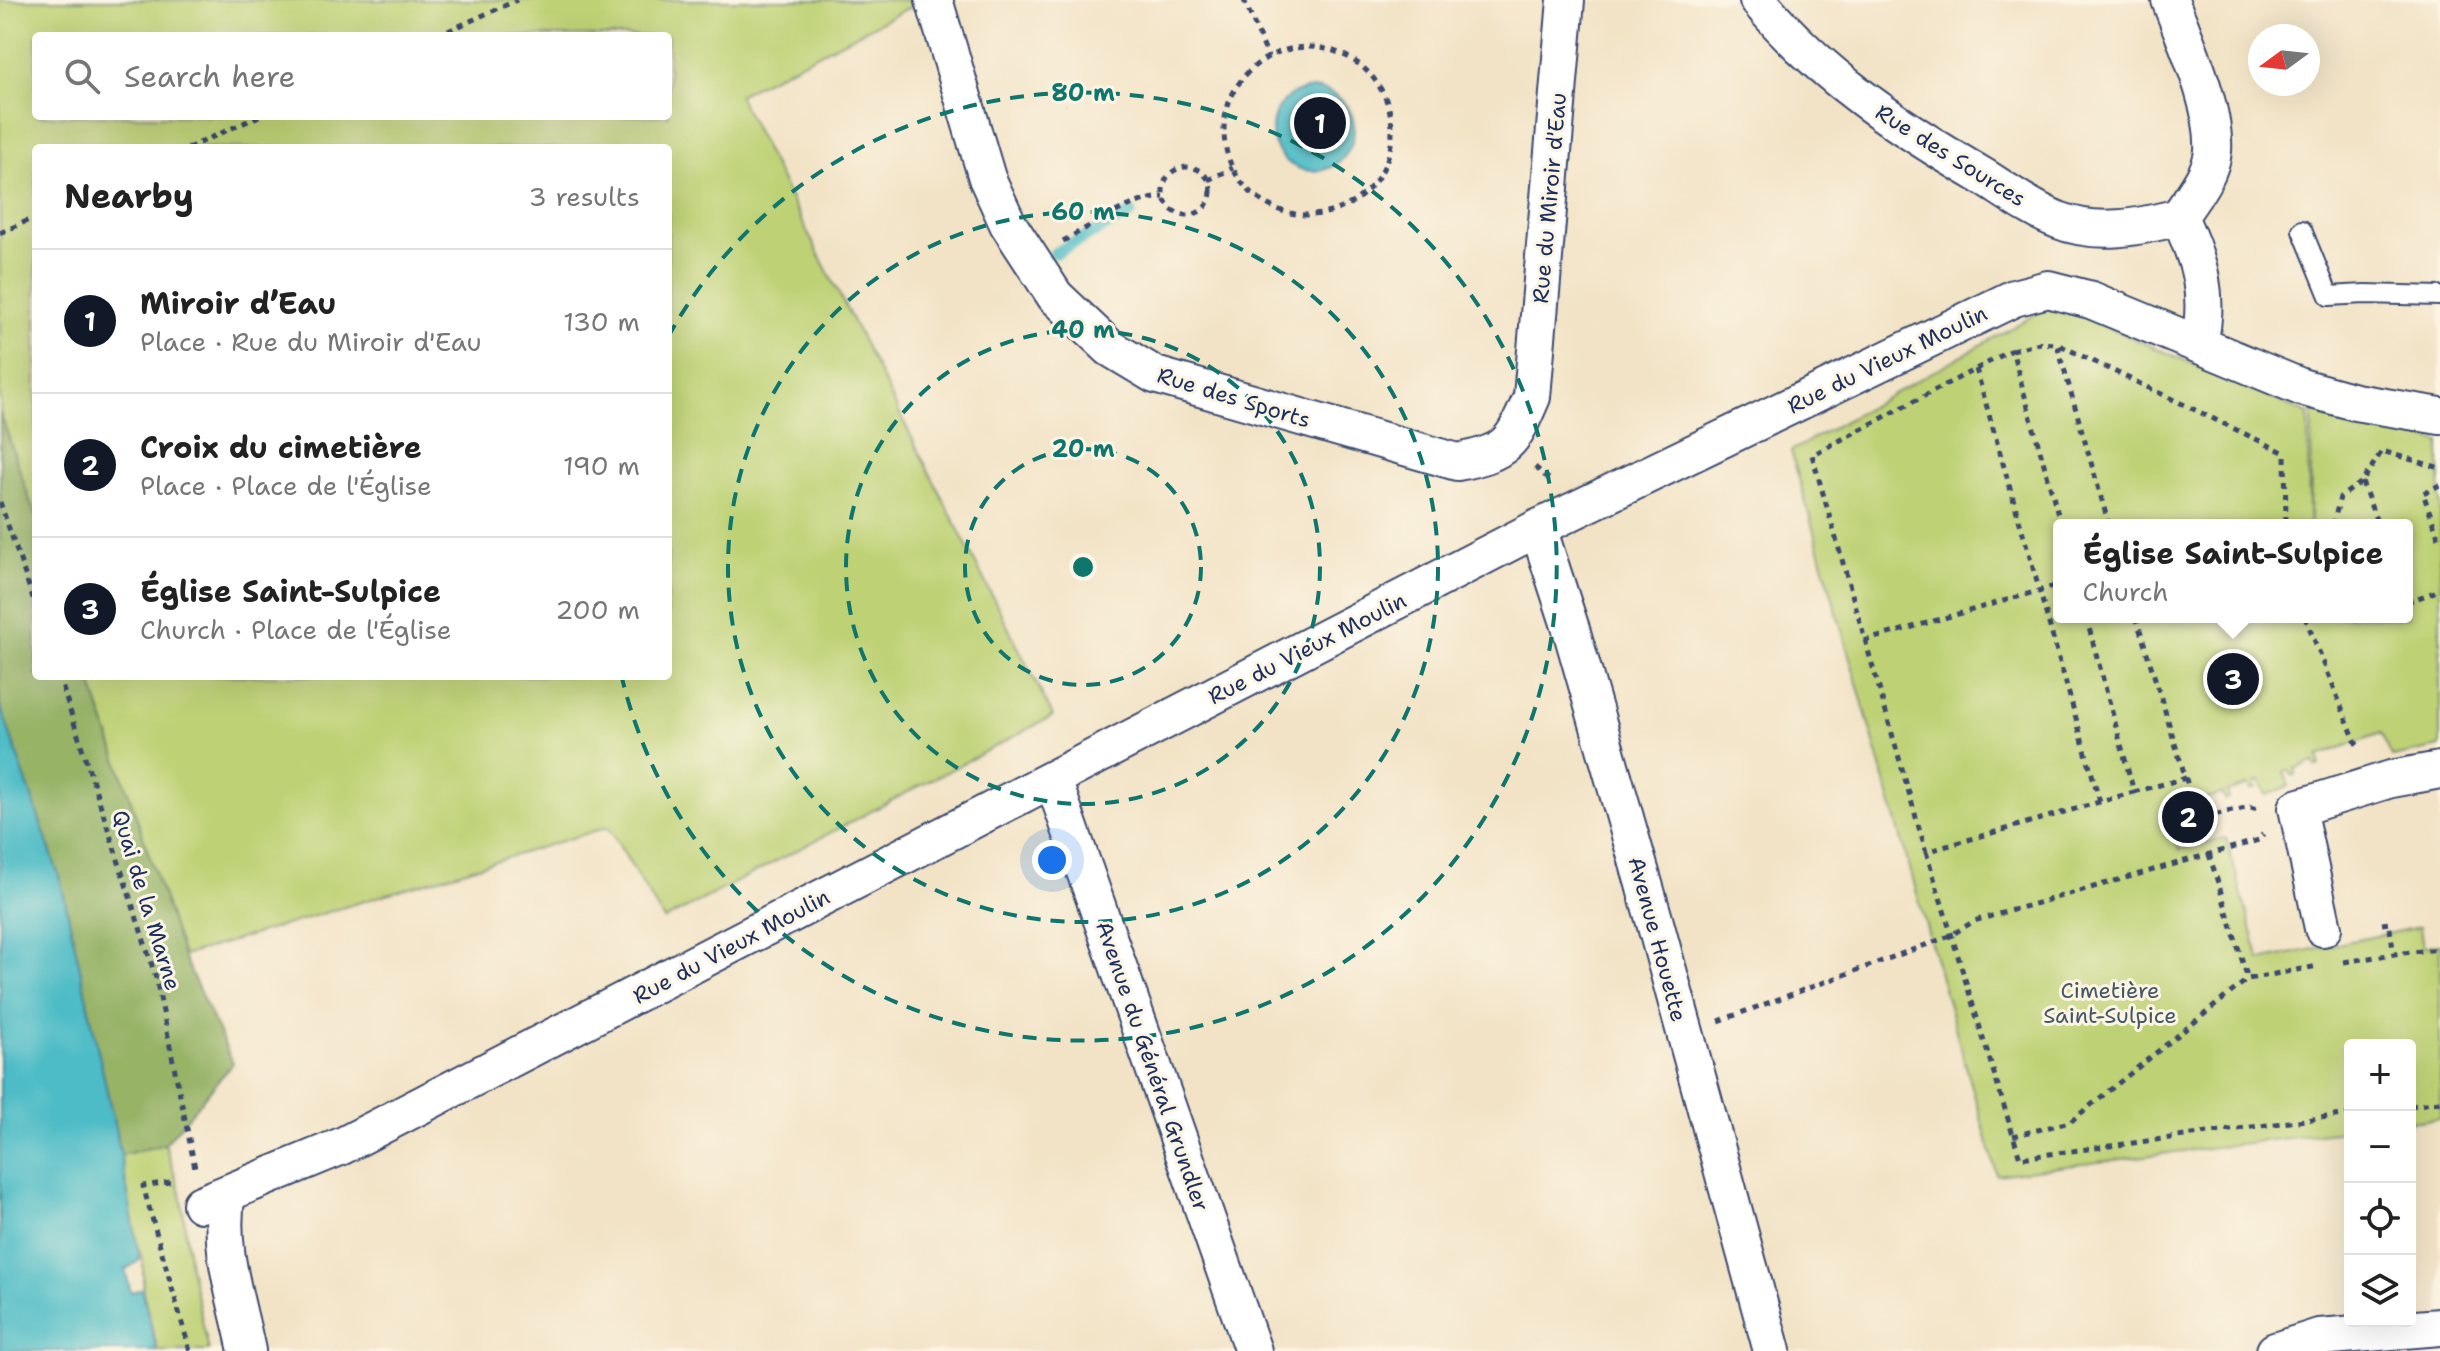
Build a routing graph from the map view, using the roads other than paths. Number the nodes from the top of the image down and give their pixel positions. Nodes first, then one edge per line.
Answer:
1 (934, 0) edge
2 (1566, 0) edge
3 (1758, 0) edge
4 (2170, 0) edge
5 (2179, 217) junction
6 (2302, 230) dead end
7 (2440, 296) edge
8 (2199, 344) junction
9 (2440, 416) edge
10 (1507, 443) joint
11 (1538, 528) junction
12 (2440, 770) edge
13 (1053, 780) junction
14 (2323, 928) dead end
15 (2440, 1327) edge
16 (247, 1351) edge
17 (1253, 1351) edge
18 (1772, 1351) edge
19 (2275, 1351) edge

1 - 10 street, Rue des Sports
2 - 10 street, Rue du Miroir d'Eau
3 - 5 street, Rue des Sources
4 - 5 street
5 - 8 street
6 - 7 lane
8 - 9 street, Rue du Vieux Moulin
8 - 11 street, Rue du Vieux Moulin
11 - 13 street, Rue du Vieux Moulin
11 - 18 street, Avenue Houette
12 - 14 street
13 - 16 street, Rue du Vieux Moulin
13 - 17 street, Avenue du Général Grundler
15 - 19 street

